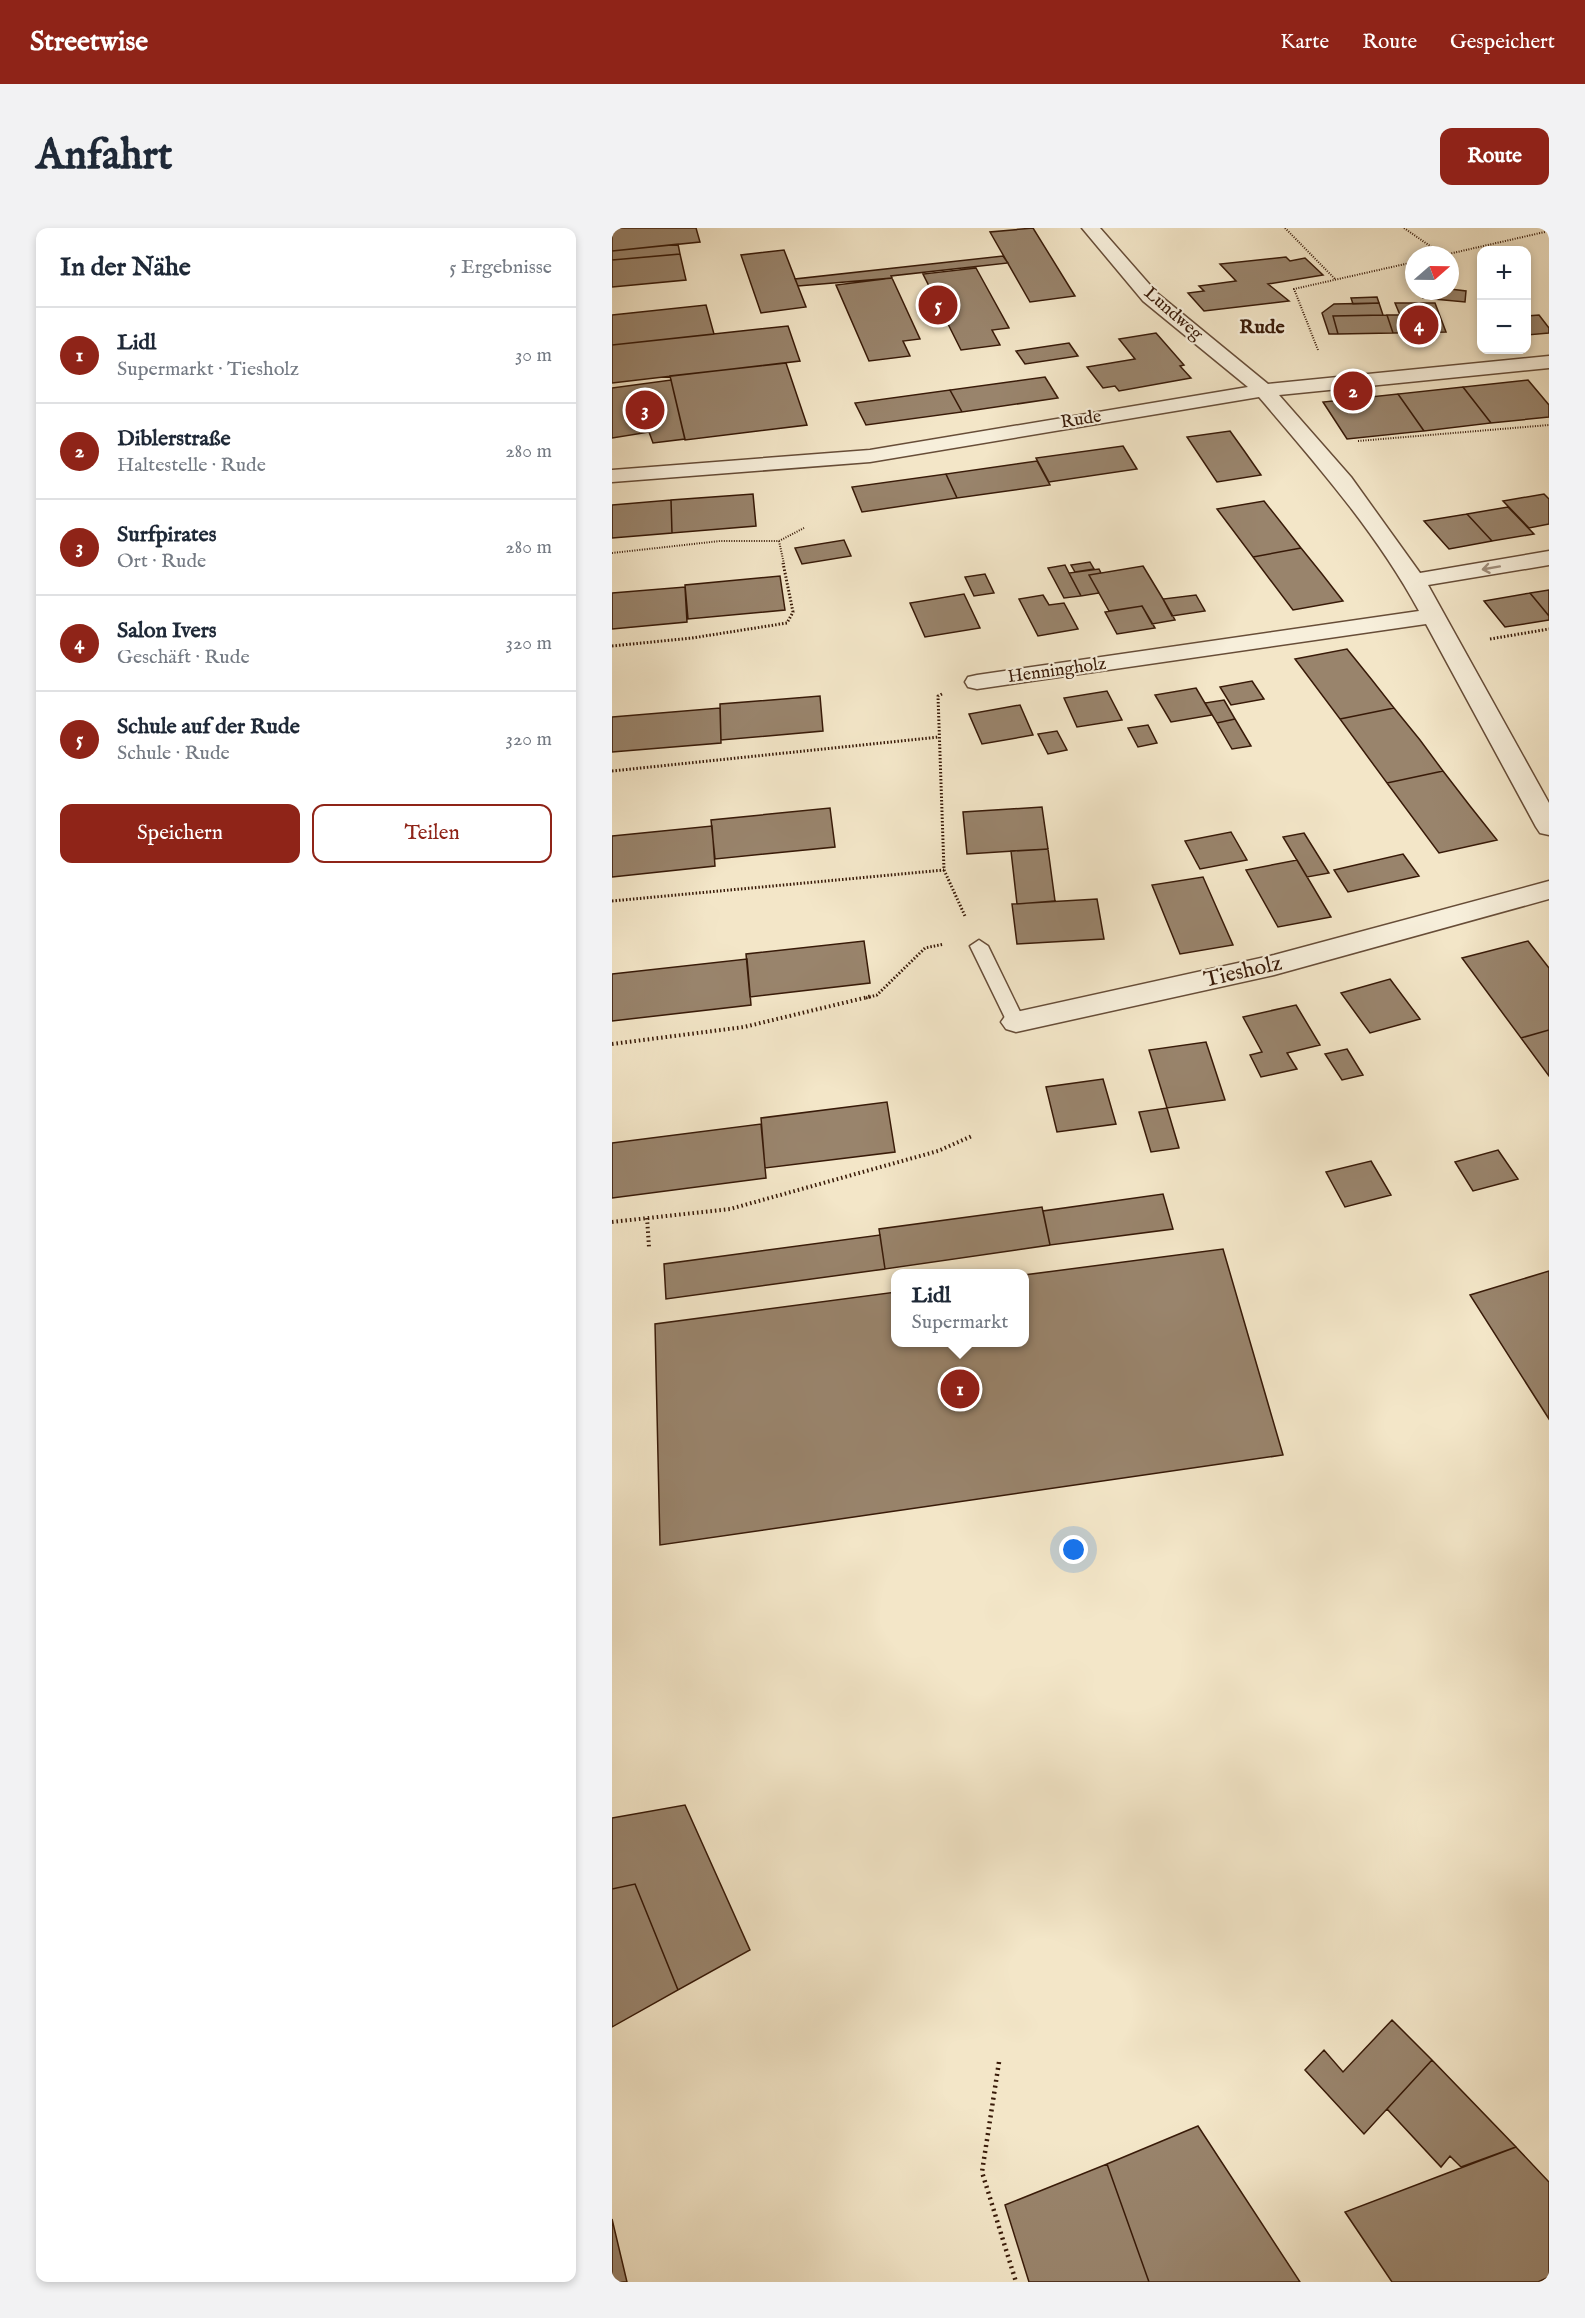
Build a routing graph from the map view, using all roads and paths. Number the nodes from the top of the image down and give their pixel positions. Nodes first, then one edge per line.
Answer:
1 (1090, 228) edge
2 (1285, 228) edge
3 (1404, 228) edge
4 (1549, 231) edge
5 (1431, 246) edge
6 (1459, 252) edge
7 (1405, 264) edge
8 (1335, 280) junction
9 (1320, 354) dead end
10 (1549, 362) edge
11 (1264, 390) junction
12 (1549, 425) edge
13 (1313, 445) junction
14 (612, 476) edge
15 (804, 528) dead end
16 (779, 541) junction
17 (612, 553) edge
18 (1549, 558) edge
19 (1414, 581) junction
20 (1434, 616) junction
21 (1549, 629) edge
22 (612, 646) edge
23 (1450, 646) junction
24 (977, 682) joint
25 (939, 737) junction
26 (612, 771) edge
27 (1549, 827) edge
28 (944, 870) junction
29 (1549, 890) edge
30 (612, 901) edge
31 (977, 942) junction
32 (1016, 1022) joint
33 (612, 1044) edge
34 (972, 1136) dead end
35 (646, 1218) junction
36 (612, 1222) edge
37 (649, 1247) dead end
38 (999, 2062) dead end
39 (1016, 2282) edge

1 - 11 street, Lundweg
2 - 8 path
3 - 5 path
4 - 6 path
7 - 8 path
8 - 9 path
10 - 11 street, Rude
11 - 13 street, Lundweg
11 - 14 street, Rude
12 - 13 path
13 - 19 street, Lundweg
15 - 16 path
16 - 17 path
16 - 22 path
18 -> 19 street
19 - 20 street, Lundweg
20 - 23 street, Lundweg
20 - 24 street, Henningholz
21 - 23 path
23 - 27 street, Lundweg
24 - 25 path, Henningholz
25 - 26 path
25 - 28 path, Henningholz
28 - 30 path
28 - 31 path, Henningholz
29 - 32 street, Tiesholz
31 - 32 lane, Tiesholz
31 - 33 path
34 - 35 path
35 - 36 path
35 - 37 path
38 - 39 path

